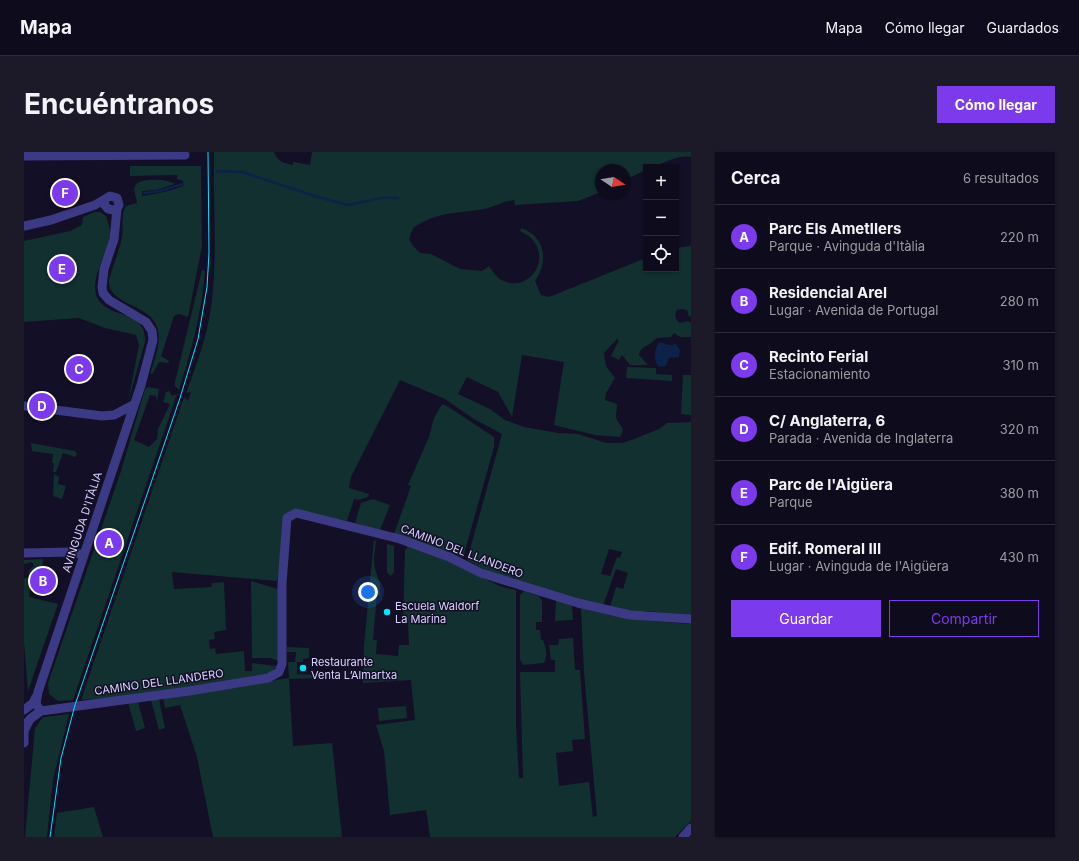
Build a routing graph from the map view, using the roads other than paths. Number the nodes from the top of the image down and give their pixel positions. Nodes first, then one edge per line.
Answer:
1 (185, 155) dead end
2 (24, 156) edge
3 (24, 226) edge
4 (133, 405) junction
5 (24, 406) edge
6 (114, 415) junction
7 (126, 428) junction
8 (24, 553) edge
9 (84, 555) junction
10 (691, 619) edge
11 (38, 692) junction
12 (24, 710) edge
13 (41, 711) junction
14 (25, 726) edge
15 (24, 743) edge
16 (691, 828) edge
17 (683, 837) edge

1 - 2 street
3 - 4 street, AVINGUDA D'ITÀLIA
4 - 6 street
4 - 7 street, AVINGUDA D'ITÀLIA
5 - 6 street
6 - 7 street
7 - 9 street, AVINGUDA D'ITÀLIA
8 - 9 street
9 - 11 street, AVINGUDA D'ITÀLIA
10 - 13 street, CAMINO DEL LLANDERO
11 - 12 street
11 - 13 street
13 - 14 street
14 - 15 street
16 - 17 street

